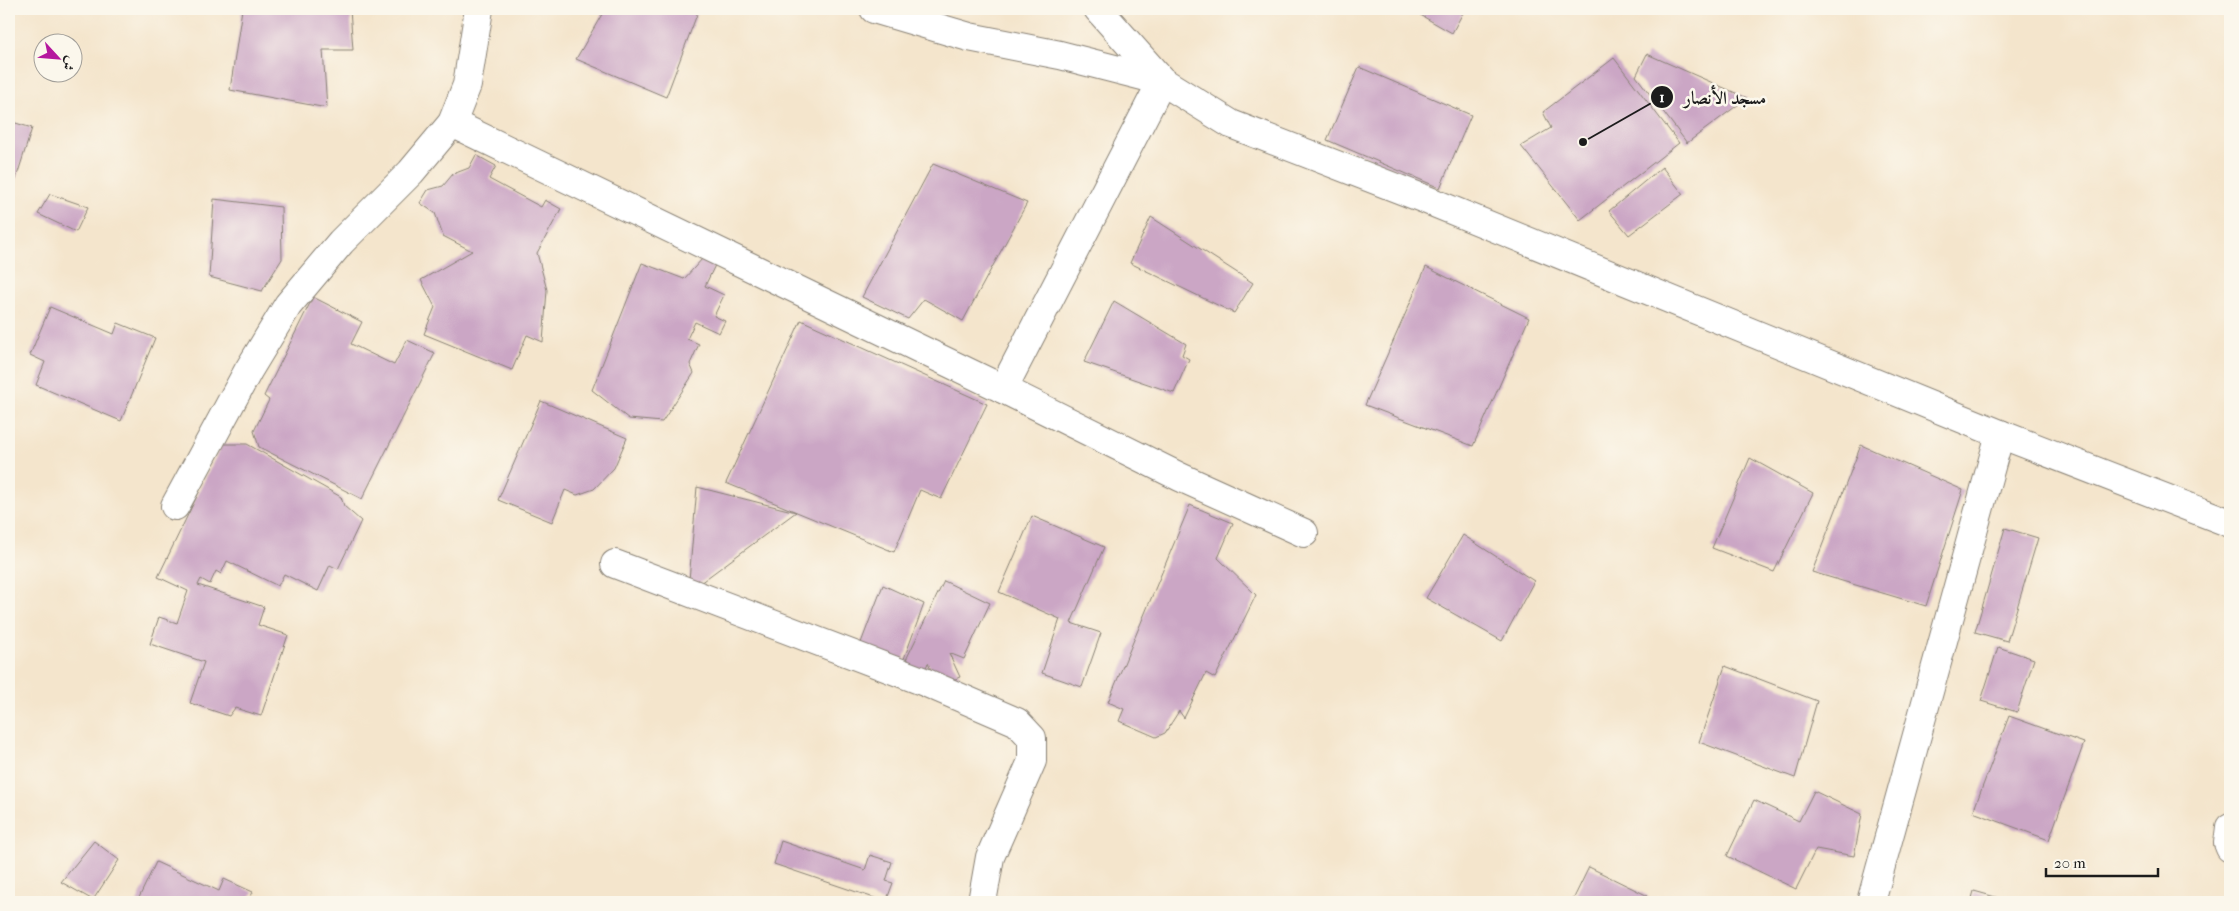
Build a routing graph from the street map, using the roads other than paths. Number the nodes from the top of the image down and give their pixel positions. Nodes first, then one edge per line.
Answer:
1 (479, 9) edge
2 (874, 9) edge
3 (1098, 9) edge
4 (1162, 82) junction
5 (452, 123) junction
6 (1003, 389) junction
7 (2000, 434) junction
8 (175, 506) dead end
9 (2230, 523) edge
10 (1304, 533) dead end
11 (615, 564) dead end
12 (2230, 827) edge
13 (2230, 848) edge
14 (982, 902) edge
15 (1871, 902) edge

1 - 5 street
2 - 4 street
3 - 4 street
4 - 6 street
4 - 7 street
5 - 6 street
5 - 8 street
6 - 10 street
7 - 9 street
7 - 15 street
11 - 14 street
12 - 13 street

